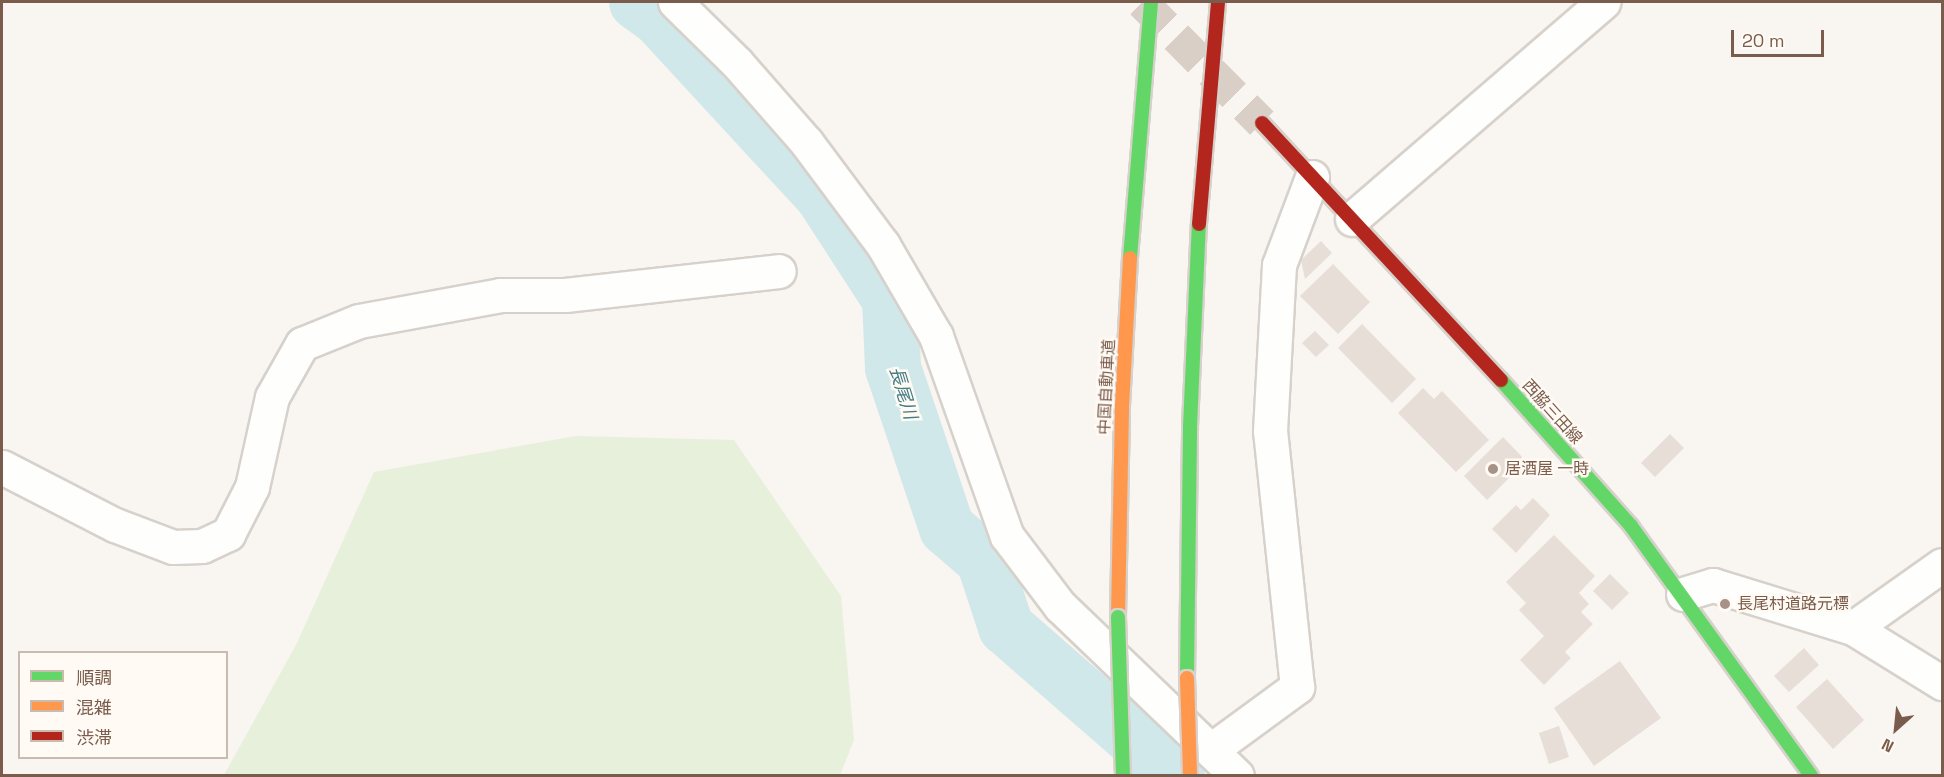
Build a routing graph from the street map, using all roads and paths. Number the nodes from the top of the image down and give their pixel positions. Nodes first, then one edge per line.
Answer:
1 (675, 2) edge
2 (1151, 2) edge
3 (1218, 2) edge
4 (1603, 2) edge
5 (1262, 123) tunnel mouth
6 (1312, 177) junction
7 (1352, 219) junction
8 (779, 270) dead end
9 (2, 467) edge
10 (1942, 565) edge
11 (1683, 594) junction
12 (1853, 628) junction
13 (1942, 683) edge
14 (1211, 750) junction
15 (1123, 776) edge
16 (1190, 776) edge
17 (1237, 776) edge
18 (1811, 776) edge

1 - 14 street
2 - 15 main road, 中国自動車道, bridge
3 - 16 main road, bridge
4 - 7 street
5 - 6 main road, 西脇三田線
6 - 7 main road, 西脇三田線
6 - 14 street
7 - 11 main road, 西脇三田線
8 - 9 street
10 - 12 street
11 - 12 street
11 - 18 main road, 西脇三田線
12 - 13 street
14 - 17 street

